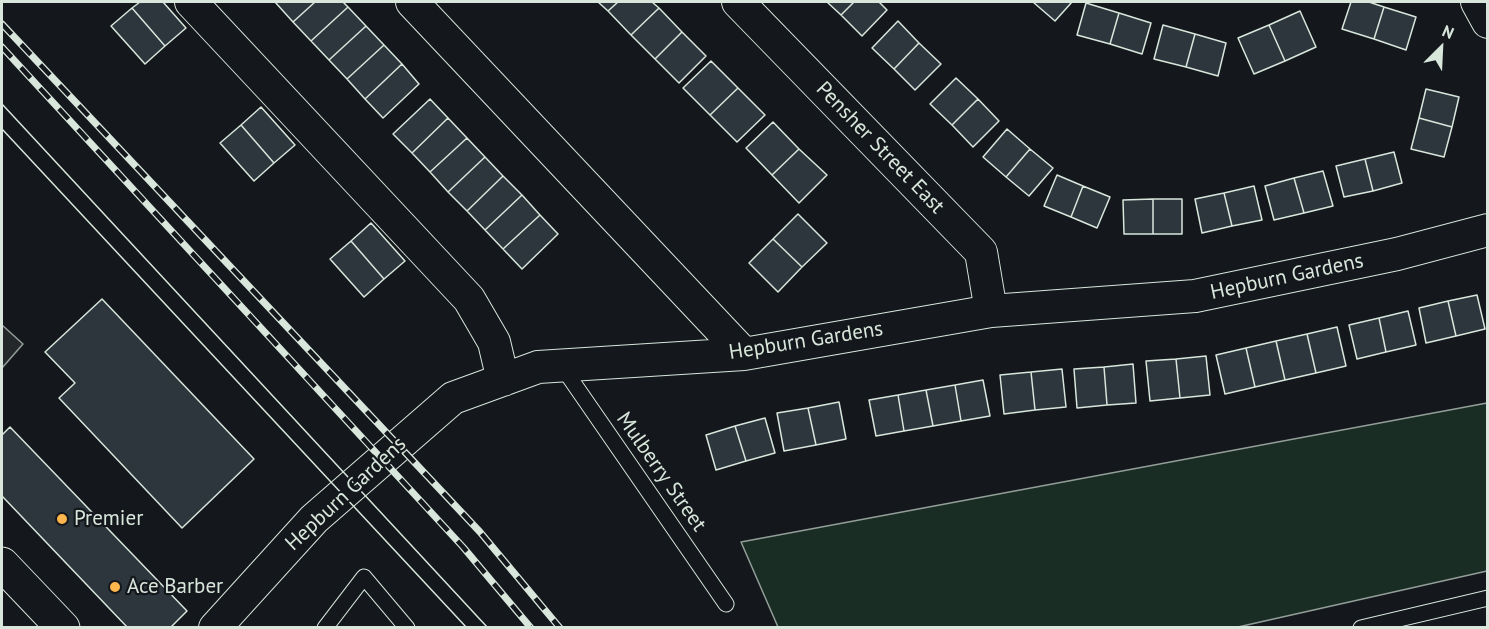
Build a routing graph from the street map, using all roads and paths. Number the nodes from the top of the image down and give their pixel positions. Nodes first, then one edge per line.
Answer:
1 (191, 2) edge
2 (412, 2) edge
3 (738, 2) edge
4 (1477, 2) edge
5 (1488, 22) edge
6 (1488, 230) edge
7 (991, 311) junction
8 (744, 354) junction
9 (561, 365) junction
10 (502, 380) junction
11 (2, 564) edge
12 (1488, 598) edge
13 (726, 604) dead end
14 (63, 627) edge
15 (215, 627) edge
16 (325, 627) edge
17 (407, 627) edge
18 (1362, 627) edge

1 - 10 street
2 - 8 street
3 - 7 street, Pensher Street East
4 - 5 street
6 - 7 street, Hepburn Gardens
7 - 8 street, Hepburn Gardens
8 - 9 street, Hepburn Gardens
9 - 10 street, Hepburn Gardens
9 - 13 lane, Mulberry Street
10 - 15 street, Hepburn Gardens
11 - 14 main road
12 - 18 lane
16 - 17 lane

